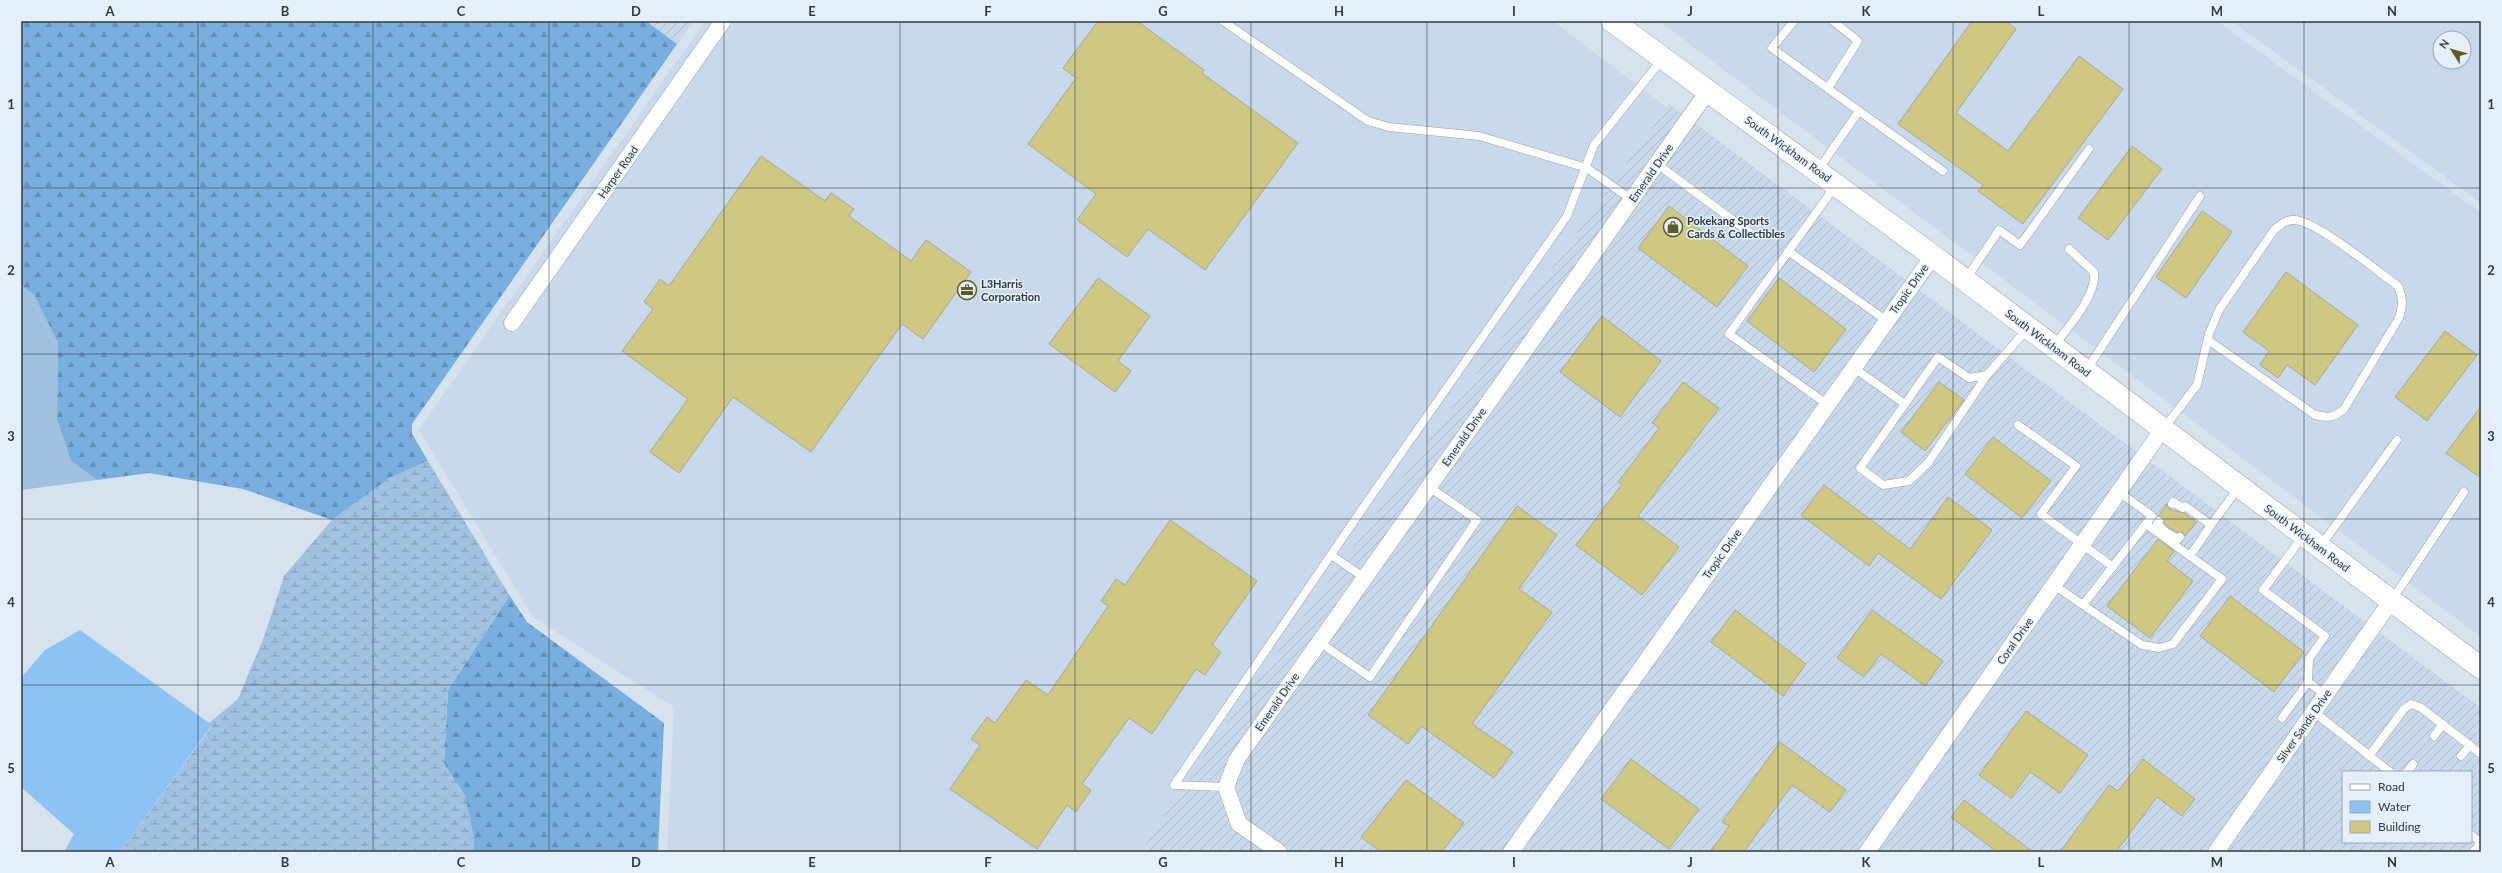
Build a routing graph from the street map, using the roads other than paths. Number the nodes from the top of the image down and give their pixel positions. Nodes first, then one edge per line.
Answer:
1 (724, 21) edge
2 (1224, 21) edge
3 (1794, 21) edge
4 (1833, 21) edge
5 (1624, 26) edge
6 (1663, 58) junction
7 (1828, 88) junction
8 (1708, 91) junction
9 (1859, 111) junction
10 (2089, 149) dead end
11 (1657, 164) junction
12 (1587, 168) junction
13 (1818, 171) junction
14 (1943, 171) dead end
15 (1836, 184) junction
16 (2200, 196) dead end
17 (1632, 200) junction
18 (1749, 232) dead end
19 (2069, 249) dead end
20 (1788, 251) junction
21 (1933, 256) junction
22 (1965, 280) junction
23 (1887, 321) junction
24 (512, 323) dead end
25 (2028, 328) junction
26 (2208, 340) junction
27 (2054, 347) junction
28 (1854, 368) junction
29 (2086, 372) junction
30 (1987, 376) junction
31 (1905, 404) junction
32 (1828, 405) junction
33 (2018, 425) dead end
34 (2162, 430) junction
35 (2397, 440) dead end
36 (1429, 487) junction
37 (2239, 487) junction
38 (2119, 492) junction
39 (2464, 492) dead end
40 (2172, 504) dead end
41 (2182, 510) junction
42 (2192, 519) dead end
43 (2159, 522) dead end
44 (2146, 524) junction
45 (2211, 525) junction
46 (2166, 533) junction
47 (2180, 537) dead end
48 (2312, 542) junction
49 (2082, 544) junction
50 (1331, 555) junction
51 (2190, 556) junction
52 (2113, 567) junction
53 (1365, 578) junction
54 (2054, 585) junction
55 (2391, 601) junction
56 (2083, 605) junction
57 (1319, 642) junction
58 (2481, 668) edge
59 (2308, 682) junction
60 (2326, 695) junction
61 (2314, 712) junction
62 (2282, 718) dead end
63 (2443, 724) junction
64 (2434, 736) dead end
65 (2470, 745) junction
66 (2481, 754) edge
67 (2369, 756) junction
68 (2461, 756) dead end
69 (2413, 764) dead end
70 (2389, 771) edge
71 (2408, 771) edge
72 (1226, 787) junction
73 (2472, 836) edge
74 (2481, 842) edge
75 (1279, 852) edge
76 (1511, 852) edge
77 (1868, 852) edge
78 (2216, 852) edge
79 (2473, 852) edge

1 - 24 street, Harper Road
2 - 12 lane
3 - 7 lane
4 - 7 lane
5 - 6 main road, South Wickham Road
6 - 8 main road, South Wickham Road
6 - 12 lane
7 - 9 lane
8 - 11 street, Emerald Drive
8 - 13 main road, South Wickham Road
9 - 13 lane
9 - 14 lane
10 - 22 lane
11 - 17 street, Emerald Drive
11 - 18 lane
12 - 17 lane
12 - 50 lane
13 - 15 main road, South Wickham Road
15 - 20 lane
15 - 21 main road, South Wickham Road
16 - 29 lane
17 - 36 street, Emerald Drive
19 - 27 lane
20 - 23 lane
20 - 32 lane
21 - 22 main road, South Wickham Road
21 - 23 street, Tropic Drive
22 - 25 main road, South Wickham Road
23 - 28 street, Tropic Drive
25 - 27 main road, South Wickham Road
25 - 30 lane
26 - 26 lane
26 - 34 lane
27 - 29 main road, South Wickham Road
28 - 31 lane
28 - 32 street, Tropic Drive
29 - 34 main road, South Wickham Road
30 - 31 lane
30 - 31 lane
32 - 76 street, Tropic Drive
33 - 49 lane
34 - 37 main road, South Wickham Road
34 - 38 street, Coral Drive
35 - 48 lane
36 - 53 street, Emerald Drive
36 - 57 lane
37 - 45 lane
37 - 48 main road, South Wickham Road
38 - 44 lane
38 - 49 street, Coral Drive
39 - 55 lane
40 - 41 lane
41 - 42 lane
41 - 45 lane
43 - 46 lane
44 - 46 lane
44 - 52 lane
45 - 51 lane
46 - 47 lane
46 - 51 lane
48 - 55 main road, South Wickham Road
48 - 59 lane
49 - 52 lane
49 - 54 street, Coral Drive
50 - 53 lane
50 - 72 lane
51 - 56 lane
52 - 56 lane
53 - 57 street, Emerald Drive
54 - 56 lane
54 - 77 street, Coral Drive
55 - 58 main road, South Wickham Road
55 - 60 street, Silver Sands Drive
57 - 72 street, Emerald Drive
59 - 60 lane
59 - 62 lane
60 - 61 street, Silver Sands Drive
61 - 67 lane
61 - 78 street, Silver Sands Drive
63 - 64 lane
63 - 65 lane
63 - 67 lane
65 - 66 lane
65 - 68 lane
67 - 70 lane
69 - 71 lane
72 - 75 street
73 - 74 lane
74 - 79 lane

